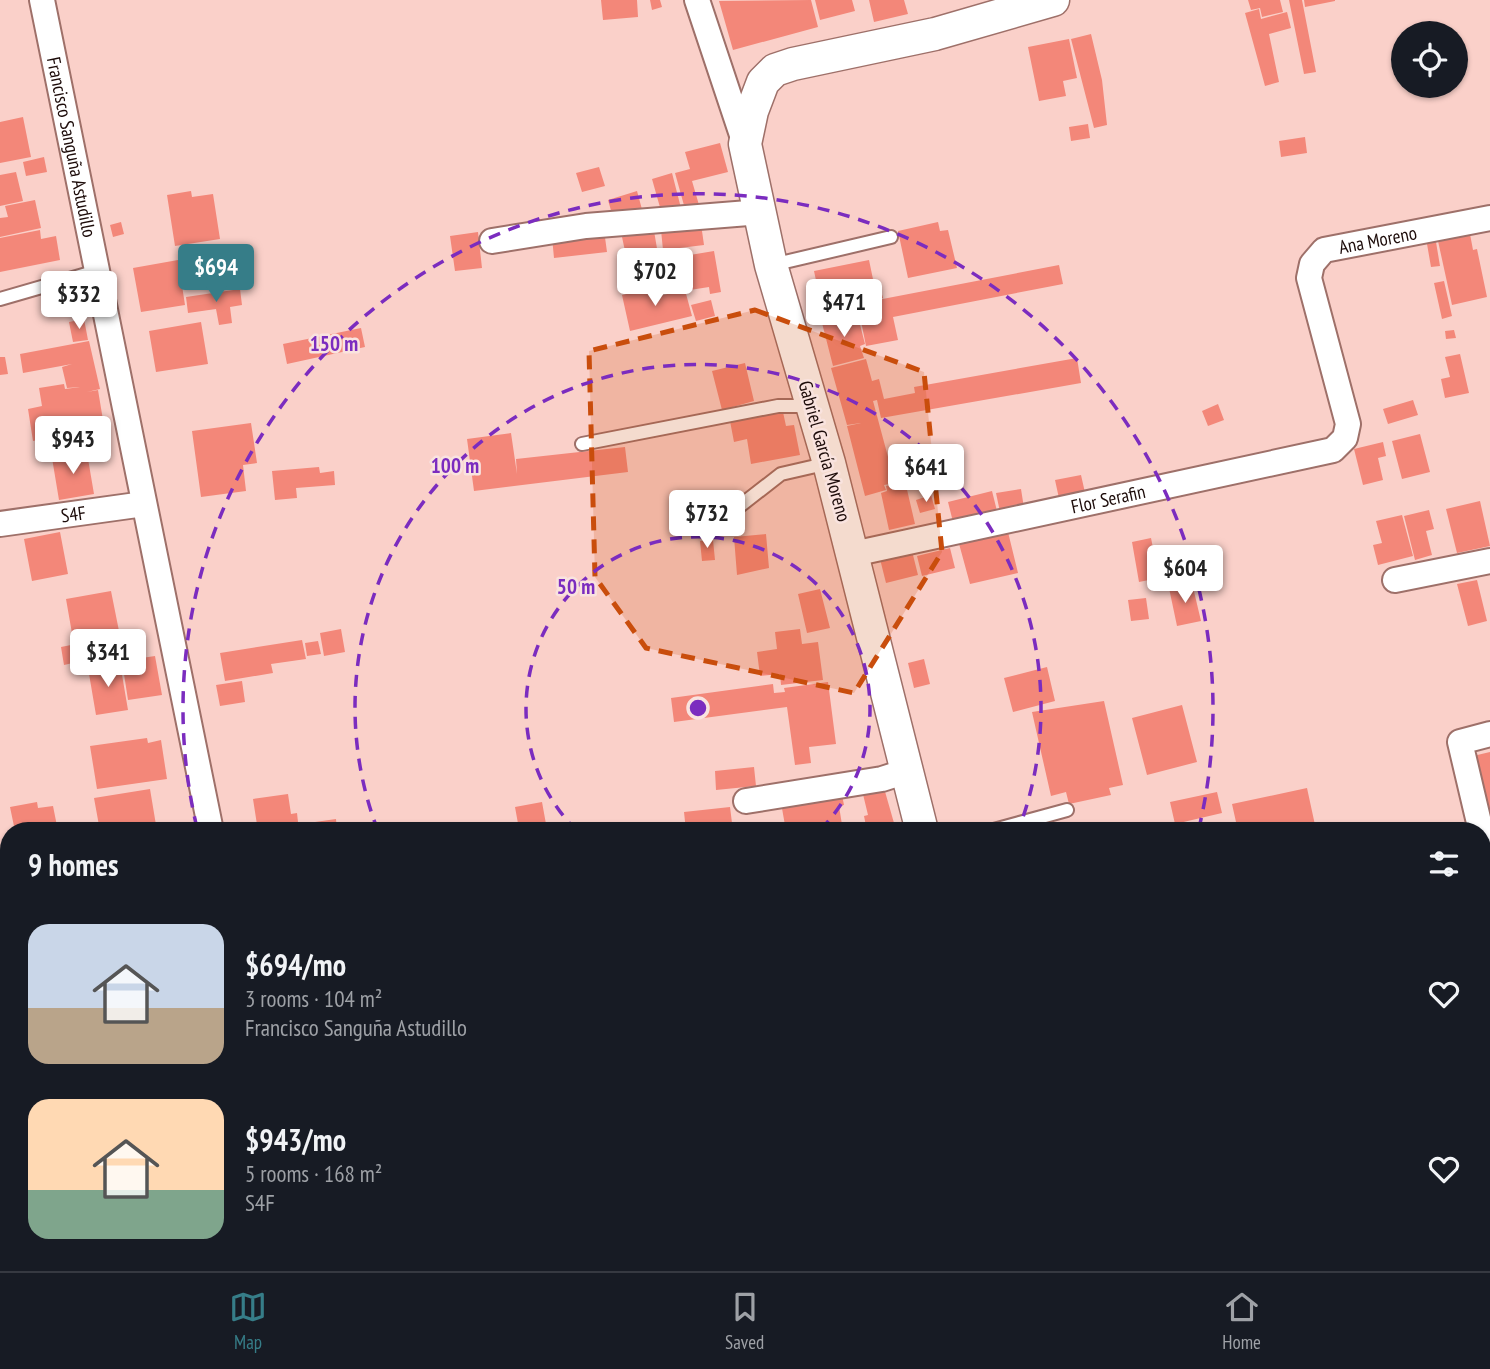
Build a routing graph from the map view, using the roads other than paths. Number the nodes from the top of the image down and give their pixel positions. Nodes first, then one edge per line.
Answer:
1 (42, 0) edge
2 (697, 0) edge
3 (1053, 0) edge
4 (745, 144) junction
5 (761, 212) junction
6 (1490, 218) edge
7 (891, 237) dead end
8 (492, 241) dead end
9 (771, 265) junction
10 (97, 271) junction
11 (0, 299) edge
12 (813, 406) junction
13 (1348, 424) joint
14 (582, 444) dead end
15 (829, 463) junction
16 (144, 504) junction
17 (727, 516) dead end
18 (0, 524) edge
19 (853, 554) junction
20 (1490, 561) edge
21 (1395, 580) dead end
22 (1490, 734) edge
23 (907, 771) junction
24 (746, 800) dead end
25 (1067, 810) dead end
26 (209, 822) edge
27 (920, 822) edge
28 (1023, 822) edge
29 (1479, 822) edge

1 - 10 street, Francisco Sanguña Astudillo
2 - 4 street
3 - 4 street, Gabriel García Moreno
4 - 5 street, Gabriel García Moreno
5 - 8 street
5 - 9 street, Gabriel García Moreno
6 - 13 street, Ana Moreno
7 - 9 lane
9 - 12 street, Gabriel García Moreno
10 - 11 lane
10 - 16 street, Francisco Sanguña Astudillo
12 - 14 lane
12 - 15 street, Gabriel García Moreno
13 - 19 street, Flor Serafin
15 - 17 lane
15 - 19 street, Gabriel García Moreno
16 - 18 street, S4F
16 - 26 street, Francisco Sanguña Astudillo
19 - 23 street, Gabriel García Moreno
20 - 21 street
22 - 29 street
23 - 24 street
23 - 27 street, Gabriel García Moreno
25 - 28 lane

